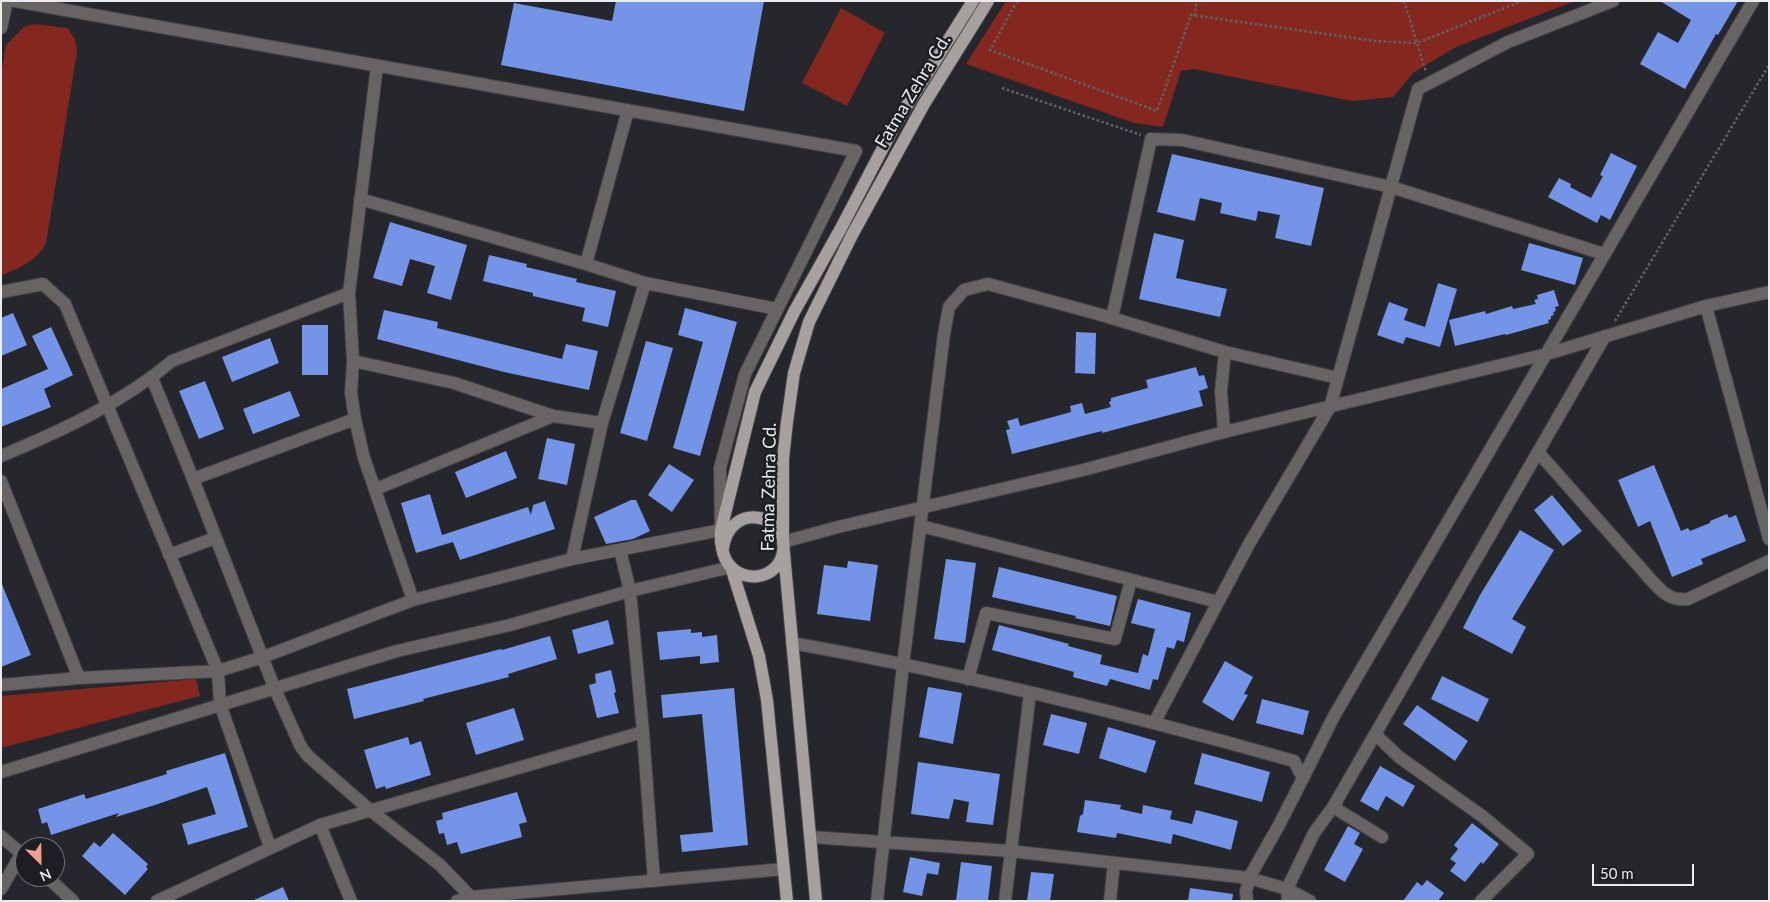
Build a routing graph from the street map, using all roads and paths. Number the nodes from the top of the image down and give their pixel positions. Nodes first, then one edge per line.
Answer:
1 (7, 1) edge
2 (15, 1) edge
3 (973, 1) edge
4 (988, 1) edge
5 (1018, 1) edge
6 (1196, 1) edge
7 (1404, 1) edge
8 (1522, 1) edge
9 (1613, 1) edge
10 (1753, 1) edge
11 (1195, 16) junction
12 (1, 28) edge
13 (1417, 43) junction
14 (1769, 65) edge
15 (377, 66) junction
16 (1429, 83) junction
17 (1002, 88) dead end
18 (628, 110) junction
19 (1151, 139) junction
20 (1391, 186) junction
21 (360, 199) junction
22 (846, 233) junction
23 (1604, 254) junction
24 (586, 264) junction
25 (645, 283) junction
26 (1, 292) edge
27 (1769, 292) edge
28 (349, 293) junction
29 (1706, 306) junction
30 (777, 309) junction
31 (1112, 318) junction
32 (1605, 336) junction
33 (1225, 352) junction
34 (1547, 354) junction
35 (353, 361) junction
36 (152, 378) junction
37 (1338, 378) junction
38 (107, 407) junction
39 (1330, 407) junction
40 (553, 416) junction
41 (355, 419) junction
42 (602, 423) junction
43 (1224, 432) junction
44 (1538, 452) junction
45 (1, 456) edge
46 (193, 479) junction
47 (1, 481) edge
48 (376, 489) junction
49 (924, 508) junction
50 (921, 526) junction
51 (721, 530) junction
52 (215, 538) junction
53 (1769, 539) edge
54 (783, 542) junction
55 (723, 548) junction
56 (620, 550) junction
57 (169, 555) junction
58 (572, 559) junction
59 (1769, 561) edge
60 (731, 567) junction
61 (1131, 580) junction
62 (630, 591) junction
63 (413, 600) junction
64 (1218, 602) junction
65 (792, 643) junction
66 (263, 657) junction
67 (903, 665) junction
68 (218, 671) junction
69 (79, 678) junction
70 (968, 679) junction
71 (1, 685) edge
72 (274, 687) junction
73 (1030, 692) junction
74 (220, 704) junction
75 (1154, 723) junction
76 (643, 732) junction
77 (1375, 734) junction
78 (1, 772) edge
79 (1303, 778) junction
80 (1333, 807) junction
81 (370, 810) junction
82 (320, 825) junction
83 (1, 836) edge
84 (811, 837) junction
85 (1382, 837) dead end
86 (883, 842) junction
87 (270, 847) junction
88 (15, 849) edge
89 (1010, 851) junction
90 (1114, 863) junction
91 (15, 868) edge
92 (784, 870) junction
93 (1249, 878) junction
94 (654, 881) junction
95 (58, 887) edge
96 (1, 889) edge
97 (1287, 895) edge
98 (470, 897) junction
99 (73, 901) edge
100 (157, 901) edge
101 (351, 901) edge
102 (458, 901) edge
103 (787, 901) edge
104 (816, 901) edge
105 (877, 901) edge
106 (1005, 901) edge
107 (1110, 901) edge
108 (1247, 901) edge
109 (1310, 901) edge
110 (1481, 901) edge

1 - 12 street
2 - 15 street
3 - 22 main road, Fatma Zehra Cd.
4 - 22 main road, Fatma Zehra Cd.
5 - 11 path
6 - 11 path
7 - 13 path
8 - 13 path
9 - 16 street
10 - 23 street
11 - 13 path
13 - 16 path
14 - 32 path
15 - 18 street
15 - 21 street
16 - 20 street
17 - 19 path
18 - 24 street
18 - 30 street
19 - 20 street
19 - 31 street
20 - 23 street
20 - 37 street
21 - 24 street
21 - 28 street
22 - 51 main road, Fatma Zehra Cd.
22 - 54 main road, Fatma Zehra Cd.
23 - 34 street
24 - 25 street
25 - 30 street
25 - 42 street
26 - 38 street
27 - 29 street
28 - 35 street
28 - 36 street
29 - 32 street
29 - 53 street
30 - 51 street
31 - 33 street
31 - 49 street
32 - 34 street
32 - 44 street
33 - 37 street
33 - 43 street
34 - 39 street
34 - 79 street
35 - 40 street
35 - 41 street
36 - 38 street
36 - 46 street
37 - 39 street
38 - 45 street
38 - 57 street
39 - 43 street
39 - 64 street
40 - 42 street
40 - 48 street
41 - 46 street
41 - 48 street
42 - 58 street
43 - 49 street
44 - 59 street
44 - 77 street
46 - 52 street
47 - 69 street
48 - 63 street
49 - 50 street
49 - 54 street
50 - 61 street
50 - 67 street
51 - 55 main road, Fatma Zehra Cd.
51 - 56 street
52 - 57 street
52 - 66 street
54 - 55 main road
54 - 60 main road
54 - 65 main road, Fatma Zehra Cd.
55 - 60 main road
56 - 58 street
56 - 62 street
57 - 68 street
58 - 63 street
60 - 62 street
60 - 92 main road
61 - 64 street
61 - 70 street
62 - 72 street
62 - 76 street
63 - 66 street
64 - 75 street
65 - 67 street
65 - 84 main road, Fatma Zehra Cd.
66 - 68 street
66 - 72 street
67 - 70 street
67 - 86 street
68 - 69 street
68 - 74 street
69 - 71 street
70 - 73 street
72 - 74 street
72 - 81 street
73 - 75 street
73 - 89 street
74 - 78 street
74 - 87 street
75 - 79 street
76 - 81 street
76 - 94 street
77 - 80 street
77 - 110 street
79 - 93 street
80 - 85 street
80 - 97 street
81 - 82 street
81 - 98 street
82 - 87 street
82 - 101 street
83 - 88 street
84 - 86 street
84 - 104 main road, Fatma Zehra Cd.
86 - 89 street
86 - 105 street
87 - 100 street
89 - 90 street
89 - 106 street
90 - 93 street
90 - 107 street
91 - 96 street
92 - 94 street
92 - 103 main road
93 - 97 street
93 - 108 street
94 - 98 street
95 - 99 street
97 - 109 street
98 - 102 street

